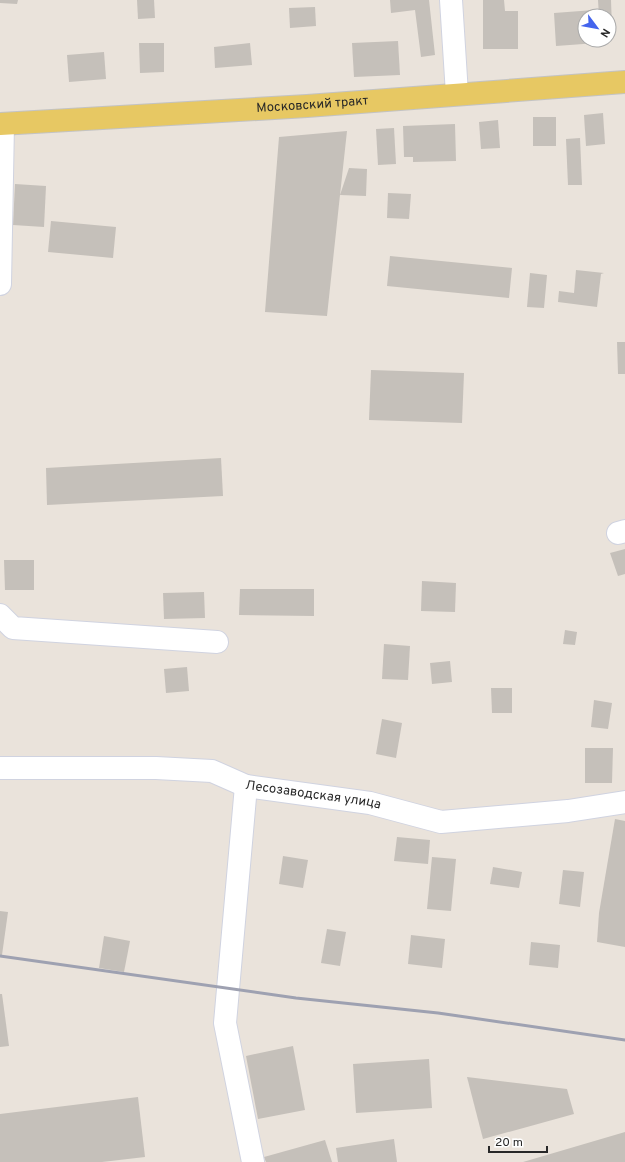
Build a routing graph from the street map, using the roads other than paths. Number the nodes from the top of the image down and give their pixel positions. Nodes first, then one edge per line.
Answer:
1 (451, 0) edge
2 (625, 82) edge
3 (457, 94) junction
4 (2, 124) edge
5 (0, 284) edge
6 (0, 615) edge
7 (217, 642) dead end
8 (0, 768) edge
9 (246, 786) junction
10 (625, 802) edge
11 (253, 1162) edge

1 - 3 street
2 - 3 main road, Московский тракт
3 - 4 main road, Московский тракт
4 - 5 street
6 - 7 street
8 - 9 street, Лесозаводская улица
9 - 10 street, Лесозаводская улица
9 - 11 street

